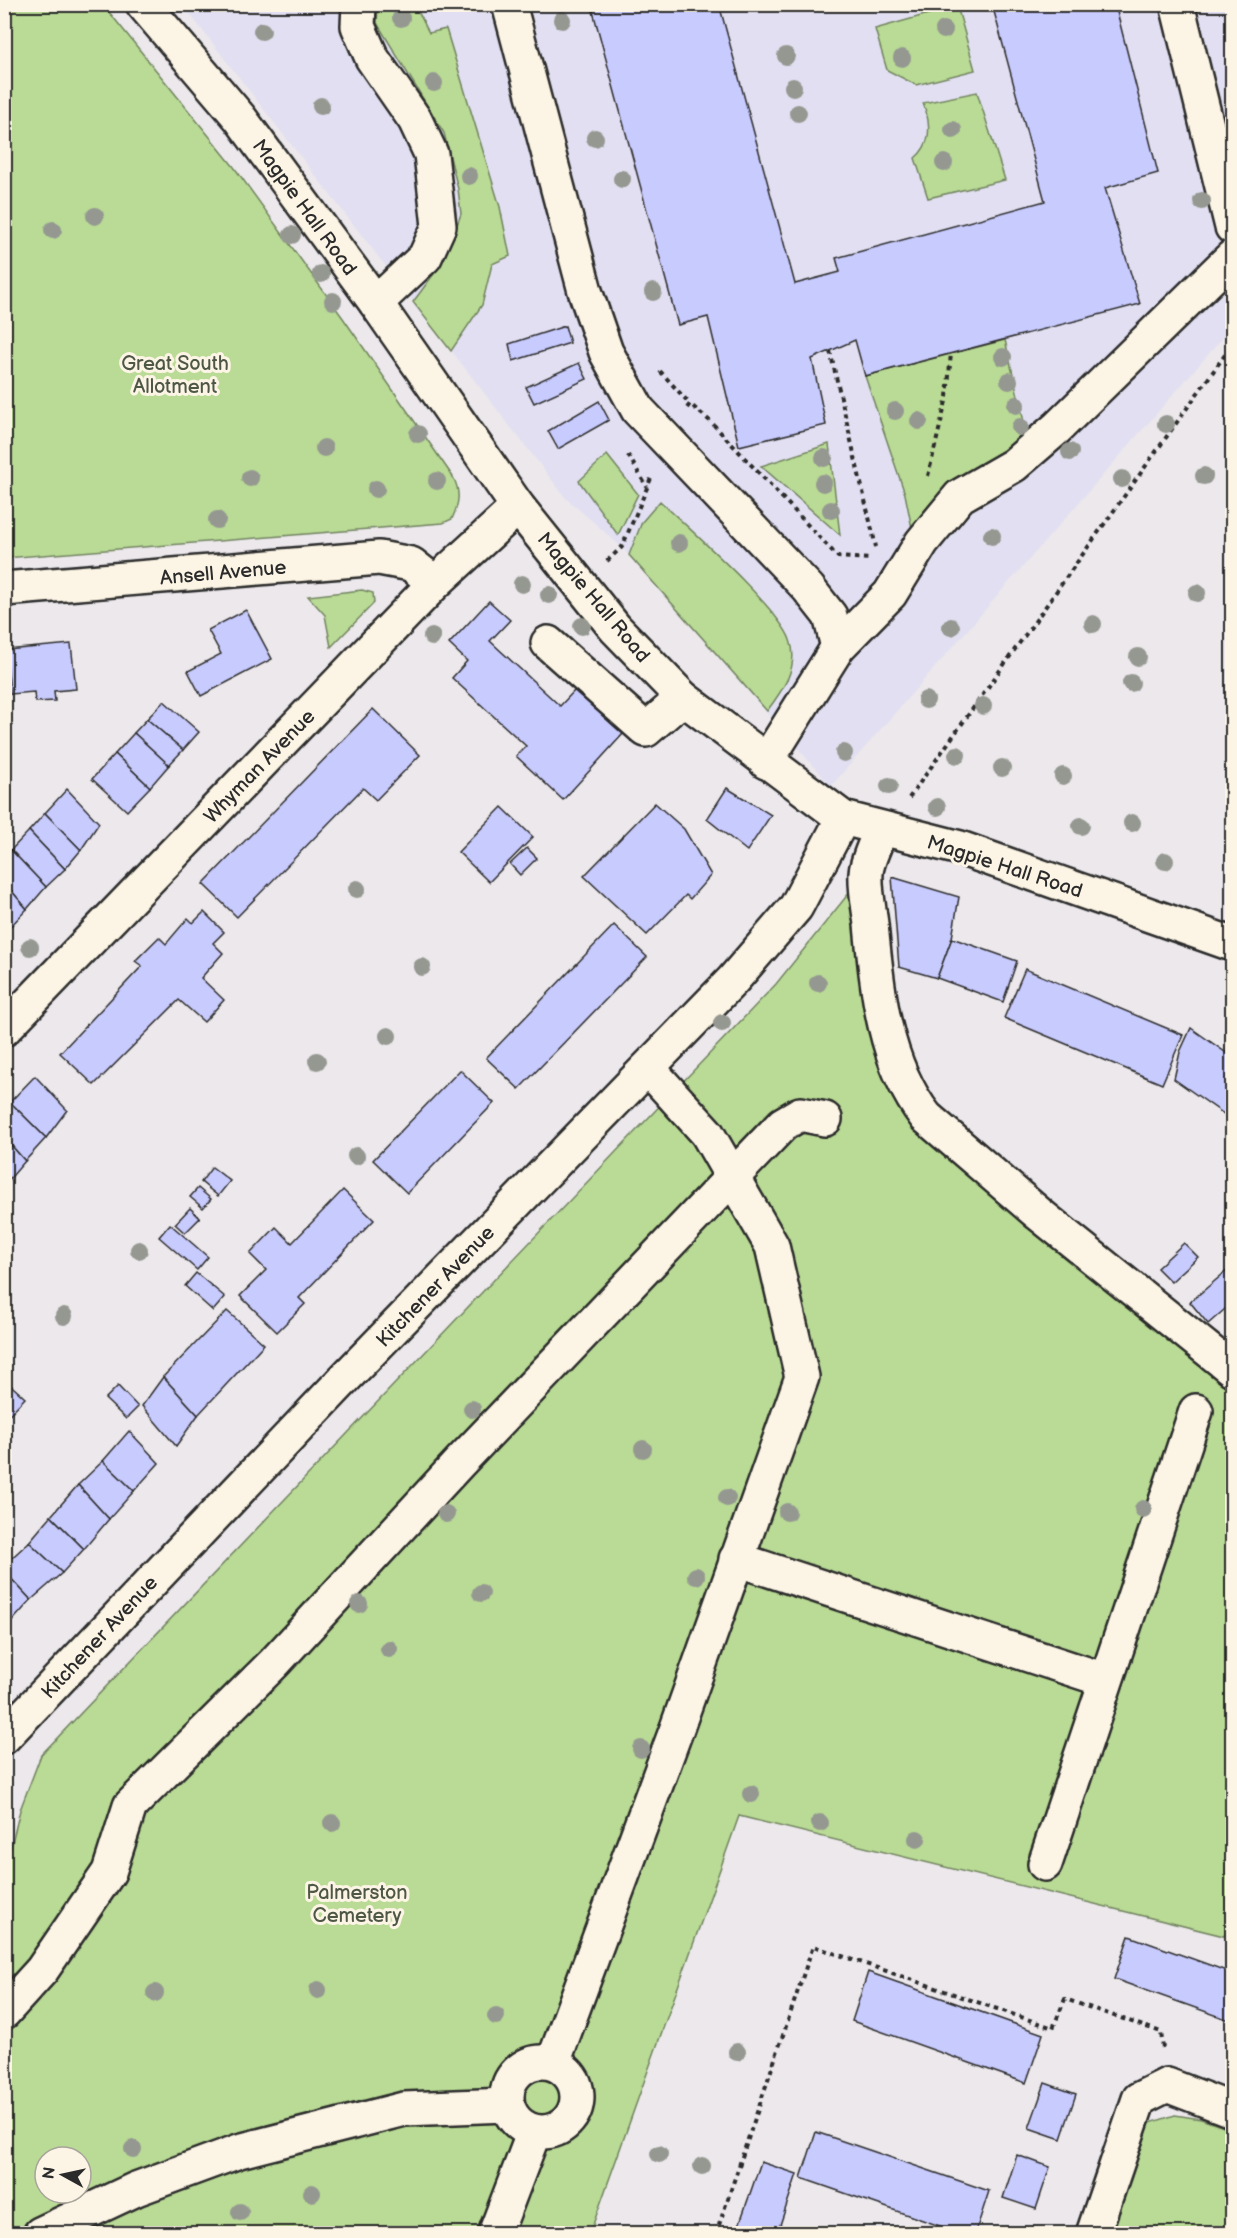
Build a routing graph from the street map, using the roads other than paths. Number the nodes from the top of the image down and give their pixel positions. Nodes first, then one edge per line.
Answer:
1 (143, 4) edge
2 (359, 4) edge
3 (509, 4) edge
4 (1177, 4) edge
5 (1233, 227) edge
6 (1233, 257) edge
7 (376, 303) junction
8 (518, 507) junction
9 (435, 583) junction
10 (4, 589) edge
11 (548, 643) dead end
12 (838, 646) junction
13 (683, 698) junction
14 (766, 762) junction
15 (843, 818) junction
16 (881, 830) junction
17 (1233, 944) edge
18 (4, 1029) edge
19 (648, 1068) junction
20 (825, 1119) dead end
21 (733, 1176) junction
22 (1233, 1369) edge
23 (1196, 1411) dead end
24 (736, 1559) junction
25 (1105, 1680) junction
26 (4, 1737) edge
27 (1045, 1864) dead end
28 (4, 2012) edge
29 (553, 2063) junction
30 (507, 2104) junction
31 (1233, 2110) edge
32 (534, 2132) junction
33 (40, 2234) edge
34 (495, 2234) edge
35 (1093, 2234) edge

1 - 7 street, Magpie Hall Road
2 - 7 street
3 - 12 street
4 - 5 street
6 - 12 street
7 - 8 street, Magpie Hall Road
8 - 9 street, Whyman Avenue
8 - 13 street, Magpie Hall Road
9 - 10 street, Ansell Avenue
9 - 18 street, Whyman Avenue
11 - 13 street
12 - 14 street
13 - 14 street, Magpie Hall Road
14 - 15 street, Magpie Hall Road
15 - 16 street, Magpie Hall Road
15 - 19 street, Kitchener Avenue
16 - 17 street, Magpie Hall Road
16 - 22 street
19 - 21 street
19 - 26 street, Kitchener Avenue
20 - 21 street
21 - 24 street
21 - 28 street
23 - 25 street
24 - 25 street
24 - 29 street
25 - 27 street
29 - 30 street
29 - 32 street
30 - 32 street
30 - 33 street
31 - 35 street
32 - 34 street

